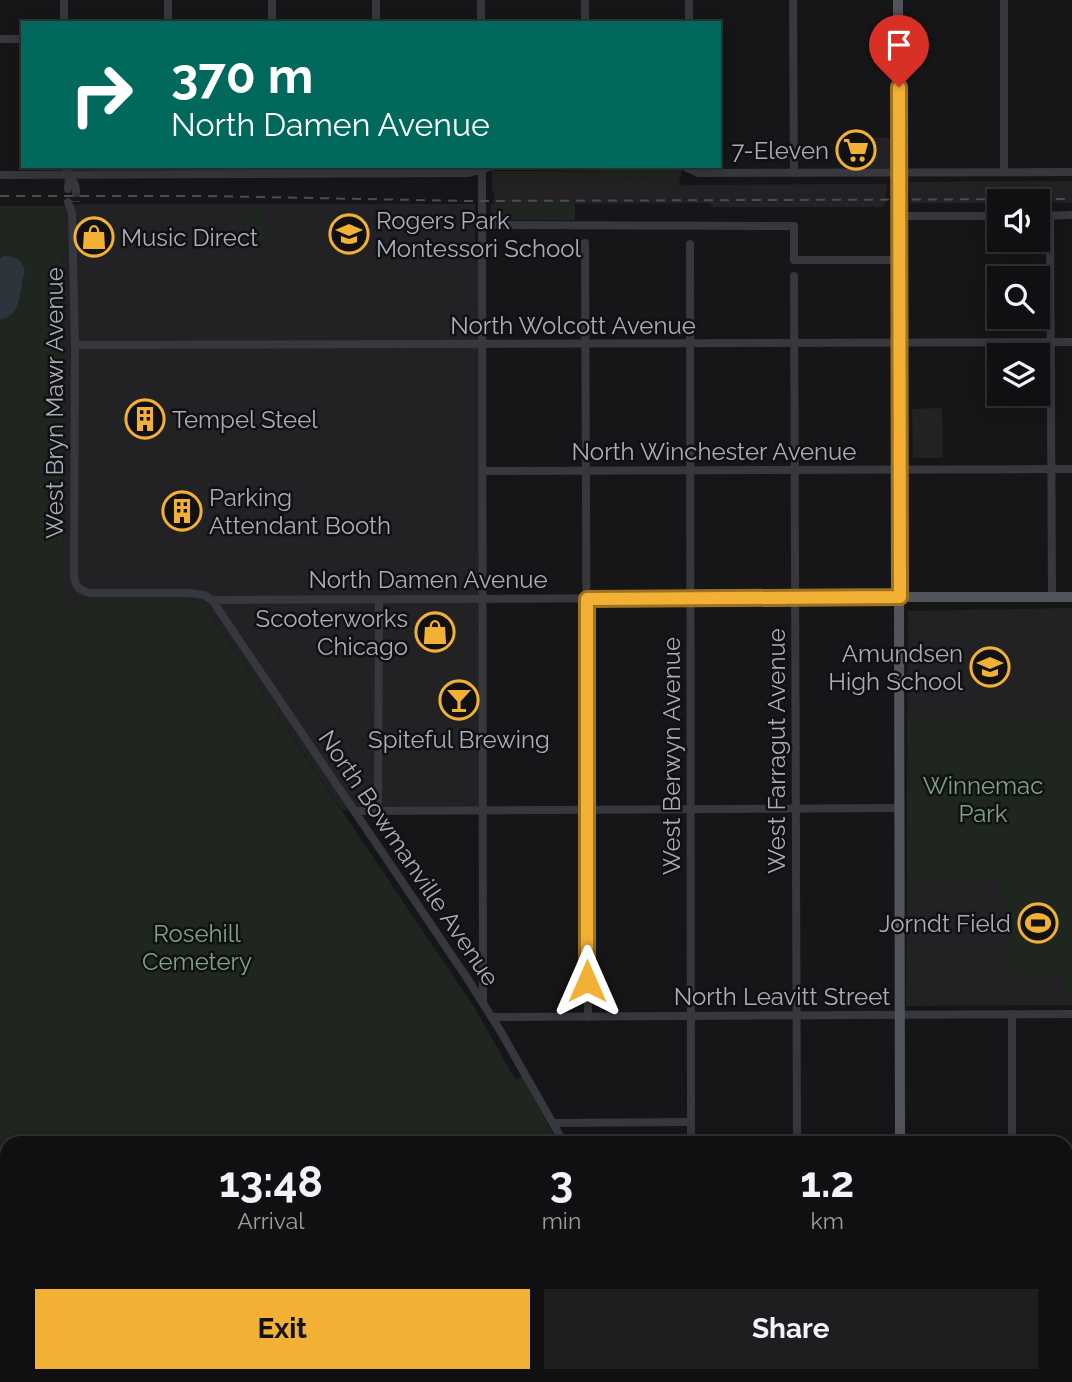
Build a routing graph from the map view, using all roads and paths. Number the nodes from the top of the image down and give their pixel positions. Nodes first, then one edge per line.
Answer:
1 (64, 0) edge
2 (168, 0) edge
3 (272, 0) edge
4 (376, 0) edge
5 (481, 0) edge
6 (585, 0) edge
7 (689, 0) edge
8 (793, 0) edge
9 (898, 0) edge
10 (1004, 0) edge
11 (64, 21) edge
12 (168, 21) edge
13 (272, 21) edge
14 (376, 21) edge
15 (481, 21) edge
16 (585, 21) edge
17 (689, 21) edge
18 (0, 39) edge
19 (21, 39) edge
20 (480, 168) edge
21 (482, 168) edge
22 (689, 168) edge
23 (67, 170) edge
24 (168, 170) edge
25 (273, 170) edge
26 (376, 170) edge
27 (899, 172) junction
28 (1004, 172) junction
29 (1072, 172) edge
30 (794, 173) junction
31 (0, 175) edge
32 (72, 189) tunnel mouth
33 (72, 202) tunnel mouth
34 (1050, 215) joint
35 (1072, 215) edge
36 (899, 216) junction
37 (987, 216) edge
38 (483, 225) junction
39 (585, 243) dead end
40 (690, 244) dead end
41 (899, 260) junction
42 (794, 276) dead end
43 (1051, 342) junction
44 (1072, 342) edge
45 (483, 344) junction
46 (586, 344) junction
47 (690, 344) junction
48 (794, 344) junction
49 (899, 344) junction
50 (75, 345) junction
51 (900, 469) junction
52 (1051, 469) junction
53 (1072, 469) edge
54 (690, 470) junction
55 (795, 470) junction
56 (483, 471) junction
57 (586, 471) junction
58 (80, 590) joint
59 (900, 597) junction
60 (1052, 597) junction
61 (1072, 597) edge
62 (795, 598) junction
63 (587, 599) junction
64 (690, 599) junction
65 (212, 600) junction
66 (379, 600) junction
67 (483, 600) junction
68 (796, 808) junction
69 (900, 808) junction
70 (587, 809) junction
71 (691, 809) junction
72 (483, 810) junction
73 (355, 811) junction
74 (379, 811) junction
75 (483, 1002) junction
76 (1012, 1014) junction
77 (1072, 1014) edge
78 (900, 1015) junction
79 (691, 1016) junction
80 (797, 1016) junction
81 (492, 1017) junction
82 (587, 1017) junction
83 (691, 1122) junction
84 (553, 1123) junction
85 (560, 1136) edge
86 (691, 1136) edge
87 (796, 1136) edge
88 (900, 1136) edge
89 (1012, 1136) edge

1 - 11 street
2 - 12 street
3 - 13 street
4 - 14 street
5 - 15 street
6 - 16 street
7 - 17 street
8 - 30 street
9 - 27 main road
10 - 28 street
18 - 19 street
20 - 26 street
21 - 38 street
22 - 30 street
23 - 24 street
23 - 31 street
23 - 32 street
24 - 25 street
25 - 26 street
27 - 28 street
27 - 30 street
27 - 36 main road
28 - 29 street
33 - 50 street, West Bryn Mawr Avenue
34 - 35 street
34 - 43 street
36 - 37 street
36 - 41 main road
38 - 41 street
38 - 45 street
39 - 46 street
40 - 47 street, West Berwyn Avenue
41 - 49 main road
42 - 48 street, West Farragut Avenue
43 - 44 street, North Wolcott Avenue
43 - 49 street, North Wolcott Avenue
43 - 52 street
45 - 46 street, North Wolcott Avenue
45 - 50 street, North Wolcott Avenue
45 - 56 street
46 - 47 street, North Wolcott Avenue
46 - 57 street
47 - 48 street, North Wolcott Avenue
47 - 54 street, West Berwyn Avenue
48 - 49 street, North Wolcott Avenue
48 - 55 street, West Farragut Avenue
49 - 51 main road
50 - 58 street, West Bryn Mawr Avenue
51 - 52 street, North Winchester Avenue
51 - 55 street, North Winchester Avenue
51 - 59 main road
52 - 53 street, North Winchester Avenue
52 - 60 street
54 - 55 street, North Winchester Avenue
54 - 57 street, North Winchester Avenue
54 - 64 street, West Berwyn Avenue
55 - 62 street, West Farragut Avenue
56 - 57 street, North Winchester Avenue
56 - 67 street
57 - 63 street
58 - 65 street, North Damen Avenue
59 - 60 main road, North Damen Avenue
59 - 62 street, North Damen Avenue
59 - 69 main road
60 - 61 main road, North Damen Avenue
62 - 64 street, North Damen Avenue
62 - 68 street, West Farragut Avenue
63 - 64 street, North Damen Avenue
63 - 67 street, North Damen Avenue
63 - 70 street
64 - 71 street, West Berwyn Avenue
65 - 66 street, North Damen Avenue
65 - 73 street, North Bowmanville Avenue
66 - 67 street, North Damen Avenue
66 - 74 street
67 - 72 street
68 - 69 street
68 - 71 street
68 - 80 street, West Farragut Avenue
69 - 78 main road
70 - 71 street
70 - 72 street
70 - 82 street
71 - 79 street, West Berwyn Avenue
72 - 74 street
72 - 75 street
73 - 74 street
73 - 75 street, North Bowmanville Avenue
75 - 81 street, North Bowmanville Avenue
76 - 77 street, North Leavitt Street
76 - 78 street, North Leavitt Street
76 - 89 street
78 - 80 street, North Leavitt Street
78 - 88 main road
79 - 80 street, North Leavitt Street
79 - 82 street, North Leavitt Street
79 - 83 street, West Berwyn Avenue
80 - 87 street, West Farragut Avenue
81 - 82 street, North Leavitt Street
81 - 84 street, North Bowmanville Avenue
83 - 84 street
83 - 86 street, West Berwyn Avenue
84 - 85 street, North Bowmanville Avenue

